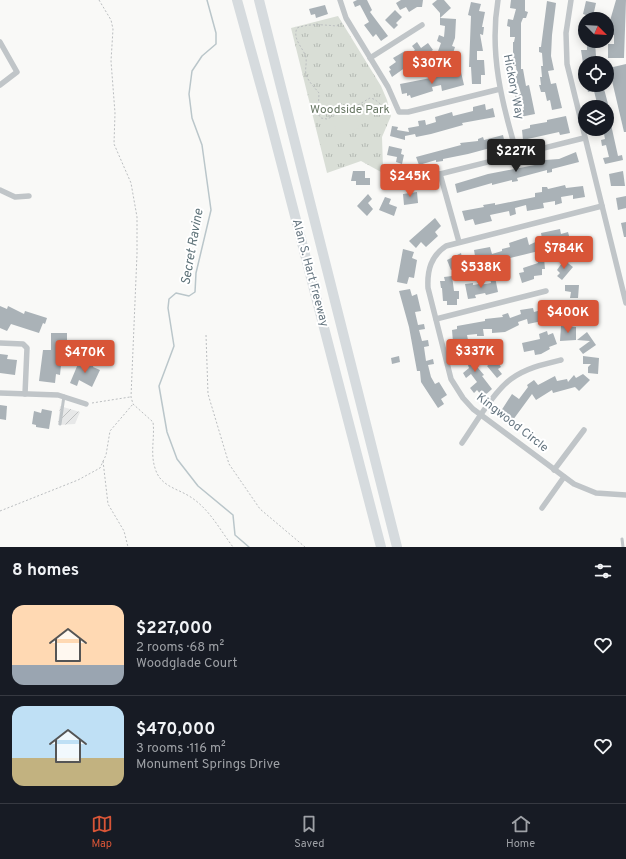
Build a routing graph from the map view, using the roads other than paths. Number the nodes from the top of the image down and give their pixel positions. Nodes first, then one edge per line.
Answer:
1 (236, 0) edge
2 (259, 0) edge
3 (340, 0) edge
4 (498, 0) edge
5 (571, 0) edge
6 (422, 25) dead end
7 (0, 42) edge
8 (370, 58) junction
9 (0, 85) edge
10 (500, 89) junction
11 (584, 138) junction
12 (517, 154) junction
13 (440, 174) junction
14 (390, 179) dead end
15 (0, 190) edge
16 (28, 196) dead end
17 (602, 206) junction
18 (459, 242) junction
19 (626, 276) edge
20 (620, 277) junction
21 (546, 291) dead end
22 (626, 303) edge
23 (436, 319) junction
24 (0, 344) edge
25 (561, 360) dead end
26 (0, 393) edge
27 (26, 394) junction
28 (64, 396) junction
29 (86, 404) road end
30 (481, 416) junction
31 (60, 424) dead end
32 (584, 430) dead end
33 (462, 443) dead end
34 (554, 470) junction
35 (564, 477) junction
36 (626, 495) edge
37 (542, 508) dead end
38 (622, 539) dead end
39 (381, 547) edge
40 (397, 547) edge
41 (623, 547) edge

1 - 39 highway, Alan S. Hart Freeway
2 - 40 highway, Alan S. Hart Freeway
3 - 8 street
4 - 10 street, Hickory Way
5 - 11 street
6 - 8 street
7 - 9 street
8 - 10 street
10 - 12 street, Hickory Way
11 - 12 street
11 - 17 street
12 - 13 street
13 - 14 street
13 - 18 street
15 - 16 street
17 - 18 street, Kingwood Circle
17 - 20 street
18 - 23 street, Kingwood Circle
19 - 20 street
20 - 22 street
21 - 23 street
23 - 30 street, Kingwood Circle
24 - 27 street
25 - 30 street
26 - 27 street
27 - 28 street
28 - 29 street
28 - 31 lane
30 - 33 street
30 - 34 street, Kingwood Circle
32 - 34 street
34 - 35 street, Kingwood Circle
35 - 36 street, Kingwood Circle
35 - 37 street
38 - 41 lane

